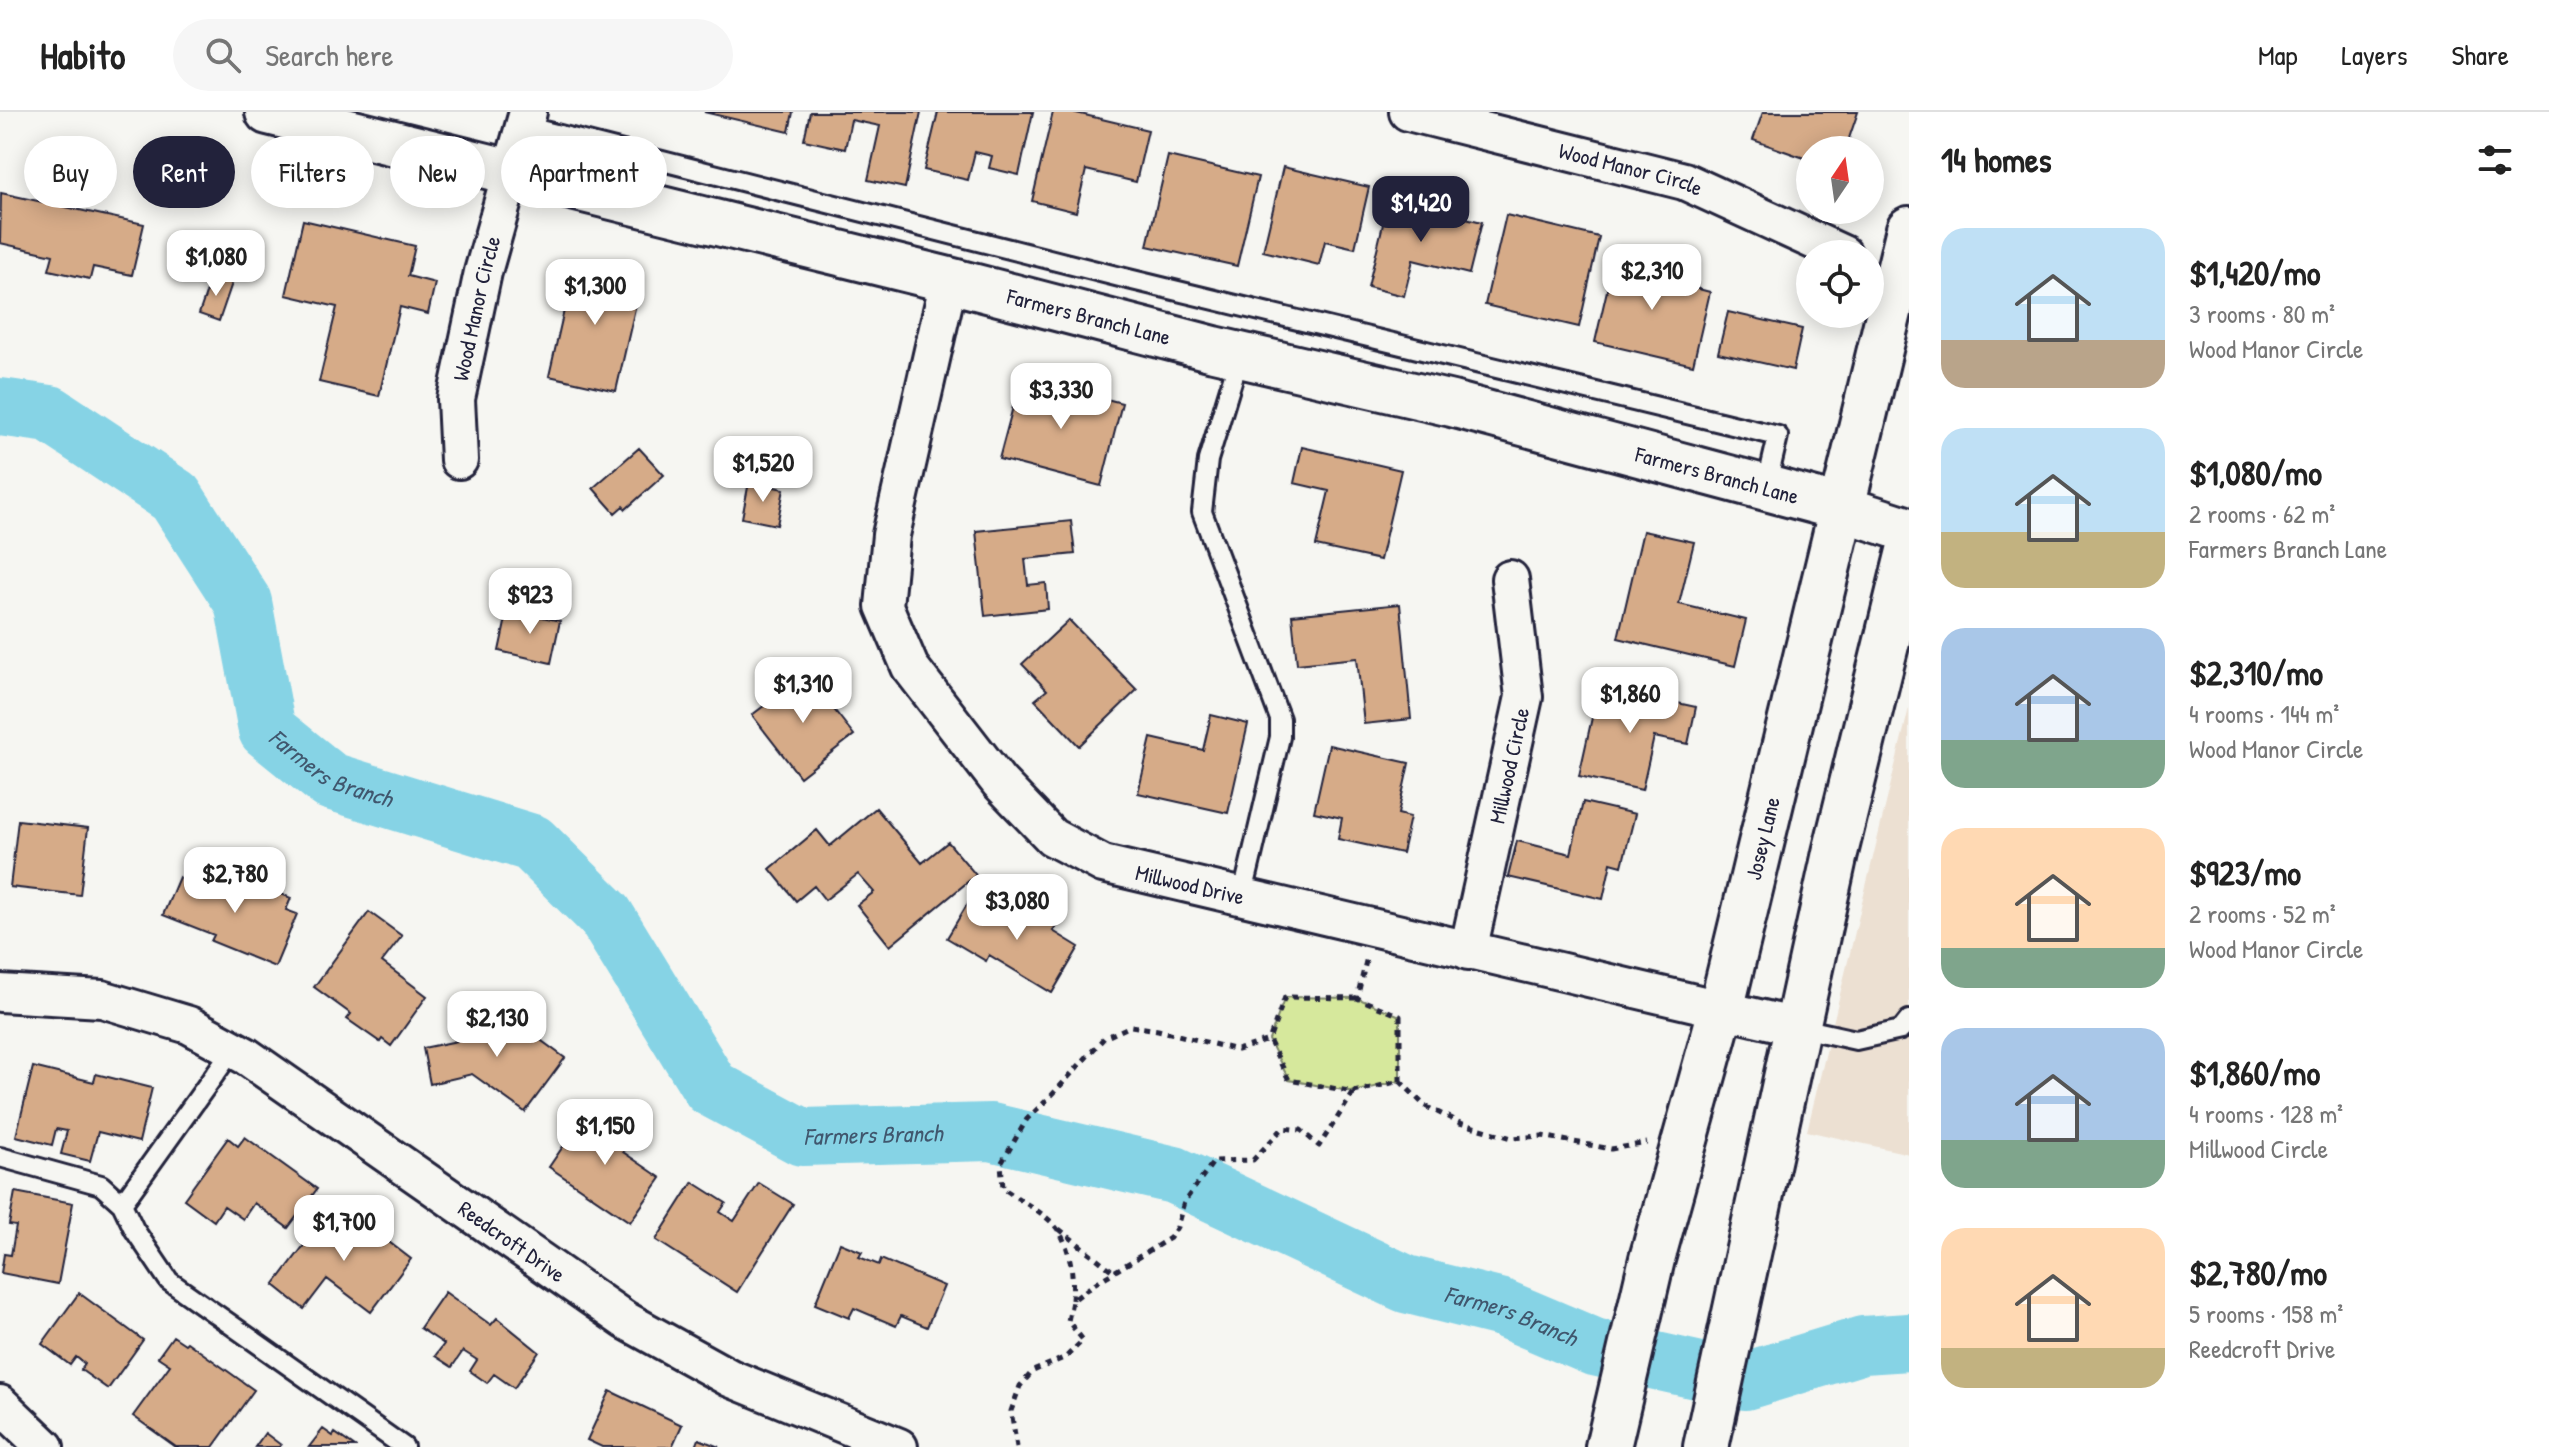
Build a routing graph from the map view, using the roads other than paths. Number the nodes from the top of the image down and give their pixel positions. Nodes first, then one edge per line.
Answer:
1 (268, 112) edge
2 (1408, 112) edge
3 (526, 119) edge
4 (501, 170) edge
5 (502, 208) edge
6 (655, 208) edge
7 (1909, 229) edge
8 (1813, 240) edge
9 (1885, 268) edge
10 (949, 280) junction
11 (1240, 355) junction
12 (459, 460) dead end
13 (1766, 488) junction
14 (1841, 508) junction
15 (1909, 530) edge
16 (1909, 551) edge
17 (1510, 579) dead end
18 (1242, 898) junction
19 (1468, 951) junction
20 (0, 993) edge
21 (1721, 1010) junction
22 (1909, 1020) edge
23 (1797, 1027) junction
24 (233, 1049) junction
25 (0, 1157) edge
26 (122, 1204) junction
27 (0, 1404) edge
28 (45, 1447) edge
29 (404, 1447) edge
30 (899, 1447) edge
31 (1608, 1447) edge
32 (1706, 1447) edge

1 - 4 main road, Farmers Branch Lane
2 - 8 street, Wood Manor Circle
3 - 13 lane
5 - 12 street, Wood Manor Circle
6 - 10 main road, Farmers Branch Lane
7 - 9 main road, Josey Lane
9 - 14 main road, Josey Lane
10 - 11 main road, Farmers Branch Lane
10 - 18 street, Millwood Drive
11 - 13 main road, Farmers Branch Lane
11 - 18 lane
13 - 14 main road, Farmers Branch Lane
14 - 15 main road, Farmers Branch Lane
14 - 21 main road, Josey Lane
16 - 23 main road
17 - 19 street, Millwood Circle
18 - 19 street, Millwood Drive
19 - 21 street, Millwood Drive
20 - 24 street, Reedcroft Drive
21 - 23 street, Millwood Drive
21 - 31 main road, Josey Lane
22 - 23 lane
23 - 32 main road
24 - 26 lane
24 - 30 street, Reedcroft Drive
25 - 26 lane
26 - 29 lane
27 - 28 street

